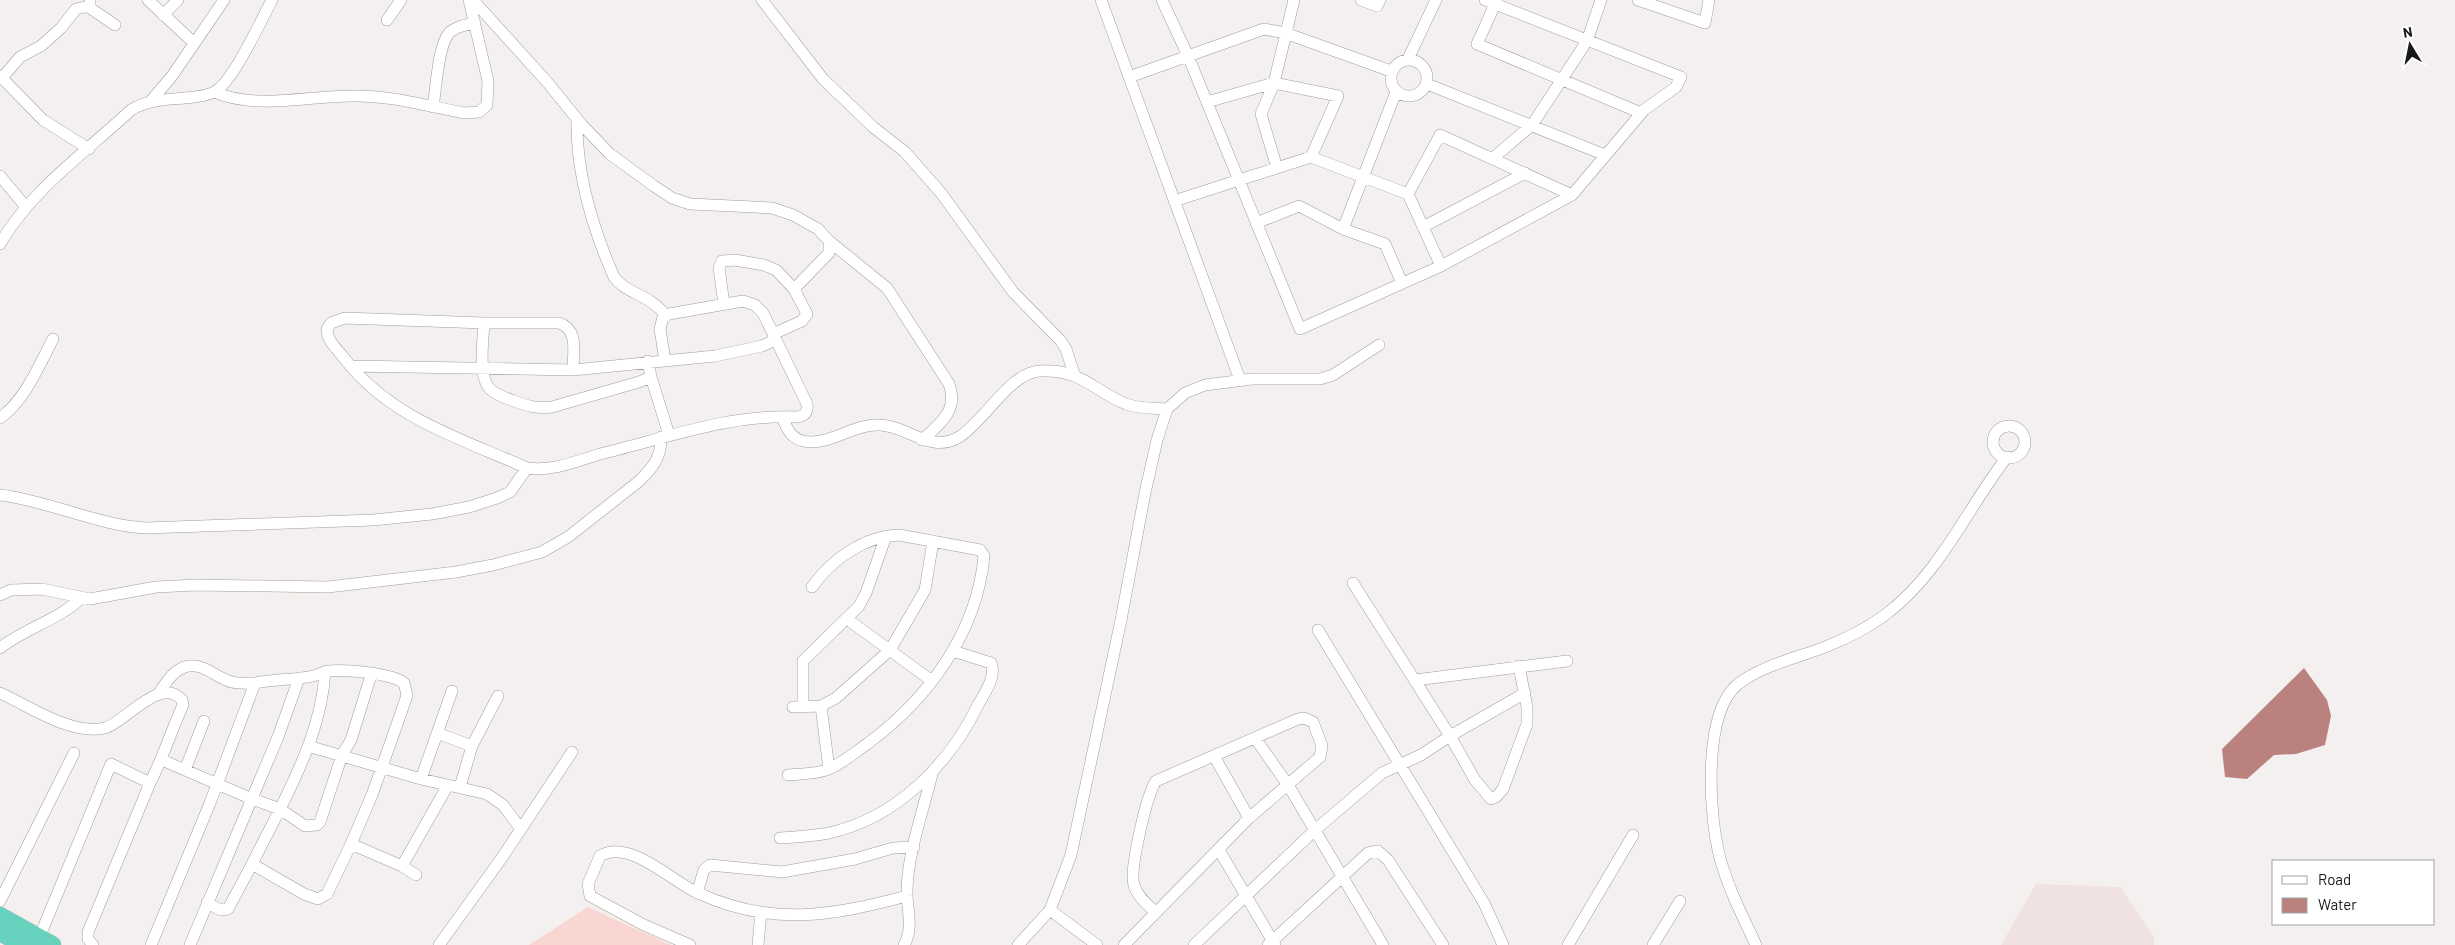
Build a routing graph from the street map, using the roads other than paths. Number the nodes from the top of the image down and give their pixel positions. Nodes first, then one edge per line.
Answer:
1 (148, 0) edge
2 (178, 0) edge
3 (224, 0) edge
4 (272, 0) edge
5 (402, 0) edge
6 (468, 0) edge
7 (473, 0) edge
8 (762, 0) edge
9 (1101, 0) edge
10 (1162, 0) edge
11 (1294, 0) edge
12 (1361, 0) edge
13 (1380, 0) edge
14 (1436, 0) edge
15 (1601, 0) edge
16 (1638, 0) edge
17 (1709, 0) edge
18 (1493, 2) edge
19 (1652, 2) edge
20 (89, 3) edge
21 (163, 15) junction
22 (387, 20) dead end
23 (475, 23) junction
24 (115, 25) dead end
25 (1285, 33) junction
26 (1587, 41) junction
27 (194, 43) junction
28 (1188, 56) junction
29 (1408, 59) junction
30 (1391, 71) junction
31 (1, 77) edge
32 (1129, 77) junction
33 (1562, 79) junction
34 (1274, 83) junction
35 (1427, 84) junction
36 (214, 92) junction
37 (1396, 92) junction
38 (150, 102) junction
39 (1207, 102) junction
40 (433, 107) junction
41 (1641, 113) junction
42 (578, 119) junction
43 (1532, 125) junction
44 (89, 149) junction
45 (1311, 156) junction
46 (1605, 156) junction
47 (1493, 158) junction
48 (1277, 168) junction
49 (1525, 173) junction
50 (0, 176) edge
51 (1365, 177) junction
52 (1238, 180) junction
53 (1408, 194) junction
54 (1572, 195) junction
55 (1174, 201) junction
56 (26, 207) junction
57 (1256, 223) junction
58 (1423, 227) junction
59 (1343, 229) junction
60 (829, 241) junction
61 (0, 244) edge
62 (1441, 266) junction
63 (1402, 283) junction
64 (794, 289) junction
65 (724, 304) junction
66 (666, 316) junction
67 (484, 323) junction
68 (774, 337) junction
69 (52, 339) dead end
70 (1379, 345) dead end
71 (665, 361) junction
72 (648, 362) junction
73 (350, 366) junction
74 (483, 370) junction
75 (573, 370) junction
76 (1074, 374) junction
77 (651, 377) junction
78 (1240, 380) junction
79 (1167, 409) junction
80 (782, 416) junction
81 (0, 418) edge
82 (665, 436) junction
83 (922, 440) junction
84 (2007, 457) dead end
85 (526, 468) junction
86 (0, 494) edge
87 (886, 536) junction
88 (933, 541) junction
89 (1353, 583) dead end
90 (812, 587) dead end
91 (0, 595) edge
92 (81, 598) junction
93 (847, 619) junction
94 (1318, 630) dead end
95 (0, 648) edge
96 (890, 650) junction
97 (953, 651) junction
98 (1568, 661) dead end
99 (1519, 666) junction
100 (325, 672) junction
101 (371, 675) junction
102 (299, 678) junction
103 (1415, 680) junction
104 (932, 681) junction
105 (255, 683) junction
106 (452, 691) dead end
107 (0, 693) edge
108 (1525, 693) junction
109 (158, 695) junction
110 (498, 696) dead end
111 (821, 706) junction
112 (204, 721) dead end
113 (437, 733) junction
114 (1450, 736) junction
115 (1255, 738) junction
116 (308, 746) junction
117 (472, 746) junction
118 (572, 752) dead end
119 (74, 753) dead end
120 (342, 755) junction
121 (1214, 756) junction
122 (162, 760) junction
123 (381, 766) junction
124 (1400, 766) junction
125 (829, 769) junction
126 (184, 770) junction
127 (933, 772) junction
128 (788, 775) dead end
129 (421, 778) junction
130 (150, 783) junction
131 (217, 784) junction
132 (448, 785) junction
133 (1288, 785) junction
134 (460, 787) junction
135 (252, 799) junction
136 (280, 809) junction
137 (1249, 818) junction
138 (520, 828) junction
139 (1315, 830) junction
140 (1633, 835) dead end
141 (780, 838) dead end
142 (351, 844) junction
143 (914, 847) junction
144 (1219, 850) junction
145 (252, 864) junction
146 (402, 866) junction
147 (416, 875) dead end
148 (1343, 876) junction
149 (697, 893) junction
150 (1246, 895) junction
151 (907, 896) junction
152 (0, 901) edge
153 (1680, 901) dead end
154 (207, 903) junction
155 (1050, 910) junction
156 (761, 912) junction
157 (1155, 912) junction
158 (0, 916) edge
159 (0, 932) edge
160 (39, 943) edge
161 (1272, 944) edge
162 (93, 945) edge
163 (151, 945) edge
164 (190, 945) edge
165 (439, 945) edge
166 (690, 945) edge
167 (758, 945) edge
168 (904, 945) edge
169 (1018, 945) edge
170 (1097, 945) edge
171 (1124, 945) edge
172 (1194, 945) edge
173 (1383, 945) edge
174 (1444, 945) edge
175 (1503, 945) edge
176 (1568, 945) edge
177 (1653, 945) edge
178 (1756, 945) edge

1 - 21 street
2 - 21 street
3 - 27 street
4 - 36 street
5 - 22 street
6 - 23 street
7 - 42 street
8 - 76 street
9 - 32 street
10 - 28 street
11 - 25 street
12 - 13 street
14 - 29 street
15 - 26 street
16 - 19 street
17 - 19 street
18 - 26 street
18 - 33 street
20 - 24 street
20 - 31 street
21 - 27 street
23 - 40 street
23 - 40 street
25 - 28 street
25 - 30 street
25 - 34 street
26 - 33 street
26 - 41 street
27 - 38 street
28 - 32 street
28 - 39 street
29 - 30 street
29 - 35 street
30 - 37 street
31 - 44 street
32 - 55 street
33 - 41 street
33 - 43 street
34 - 39 street
34 - 45 street
34 - 48 street
35 - 37 street
35 - 43 street
36 - 38 street
36 - 40 street
37 - 51 street
38 - 44 street
39 - 52 street
41 - 46 street
42 - 60 street
42 - 66 street
43 - 46 street
43 - 47 street
44 - 56 street
45 - 48 street
45 - 51 street
46 - 54 street
47 - 49 street
47 - 53 street
48 - 52 street
49 - 54 street
49 - 58 street
50 - 56 street
51 - 53 street
51 - 59 street
52 - 55 street
52 - 57 street
53 - 58 street
54 - 62 street
55 - 78 street
56 - 61 street
57 - 59 street
57 - 63 street
58 - 62 street
59 - 63 street
60 - 64 street
60 - 83 street
62 - 63 street
64 - 65 street
64 - 68 street
65 - 66 street
65 - 68 street
66 - 71 street
67 - 73 street
67 - 74 street
67 - 75 street
68 - 71 street
68 - 80 street
69 - 81 street
70 - 78 street
71 - 72 street
72 - 75 street
72 - 77 street
73 - 74 street
73 - 85 street
74 - 75 street
74 - 77 street
76 - 79 street
76 - 83 street
77 - 82 street
78 - 79 street
79 - 155 street
80 - 82 street
80 - 83 street
82 - 85 street
82 - 92 street
84 - 178 street
85 - 86 street
87 - 88 street
87 - 90 street
87 - 93 street
88 - 96 street
88 - 97 street
89 - 103 street
91 - 92 street
92 - 95 street
93 - 96 street
93 - 111 street
94 - 124 street
96 - 104 street
96 - 111 street
97 - 104 street
97 - 127 street
98 - 99 street
99 - 103 street
99 - 108 street
100 - 101 street
100 - 102 street
100 - 116 street
101 - 120 street
101 - 123 street
102 - 105 street
102 - 135 street
103 - 114 street
104 - 125 street
105 - 109 street
105 - 131 street
106 - 113 street
107 - 109 street
108 - 114 street
108 - 114 street
109 - 122 street
110 - 117 street
111 - 125 street
112 - 126 street
113 - 117 street
113 - 129 street
114 - 124 street
115 - 121 street
115 - 133 street
115 - 133 street
116 - 120 street
116 - 136 street
117 - 134 street
118 - 138 street
119 - 152 street
120 - 123 street
120 - 136 street
121 - 137 street
121 - 157 street
122 - 126 street
122 - 130 street
123 - 129 street
123 - 142 street
124 - 139 street
124 - 175 street
125 - 128 street
126 - 131 street
127 - 141 street
127 - 143 street
129 - 132 street
130 - 160 street
130 - 162 street
131 - 135 street
131 - 163 street
132 - 134 street
132 - 146 street
133 - 137 street
133 - 139 street
134 - 138 street
135 - 136 street
135 - 154 street
136 - 145 street
137 - 144 street
138 - 165 street
139 - 148 street
139 - 150 street
140 - 176 street
142 - 145 street
142 - 146 street
143 - 149 street
143 - 151 street
144 - 150 street
144 - 157 street
145 - 154 street
146 - 147 street
148 - 161 street
148 - 173 street
148 - 174 street
149 - 156 street
149 - 166 street
150 - 161 street
150 - 172 street
151 - 156 street
151 - 168 street
153 - 177 street
154 - 164 street
155 - 169 street
155 - 170 street
156 - 167 street
157 - 171 street
158 - 160 highway
159 - 160 highway

